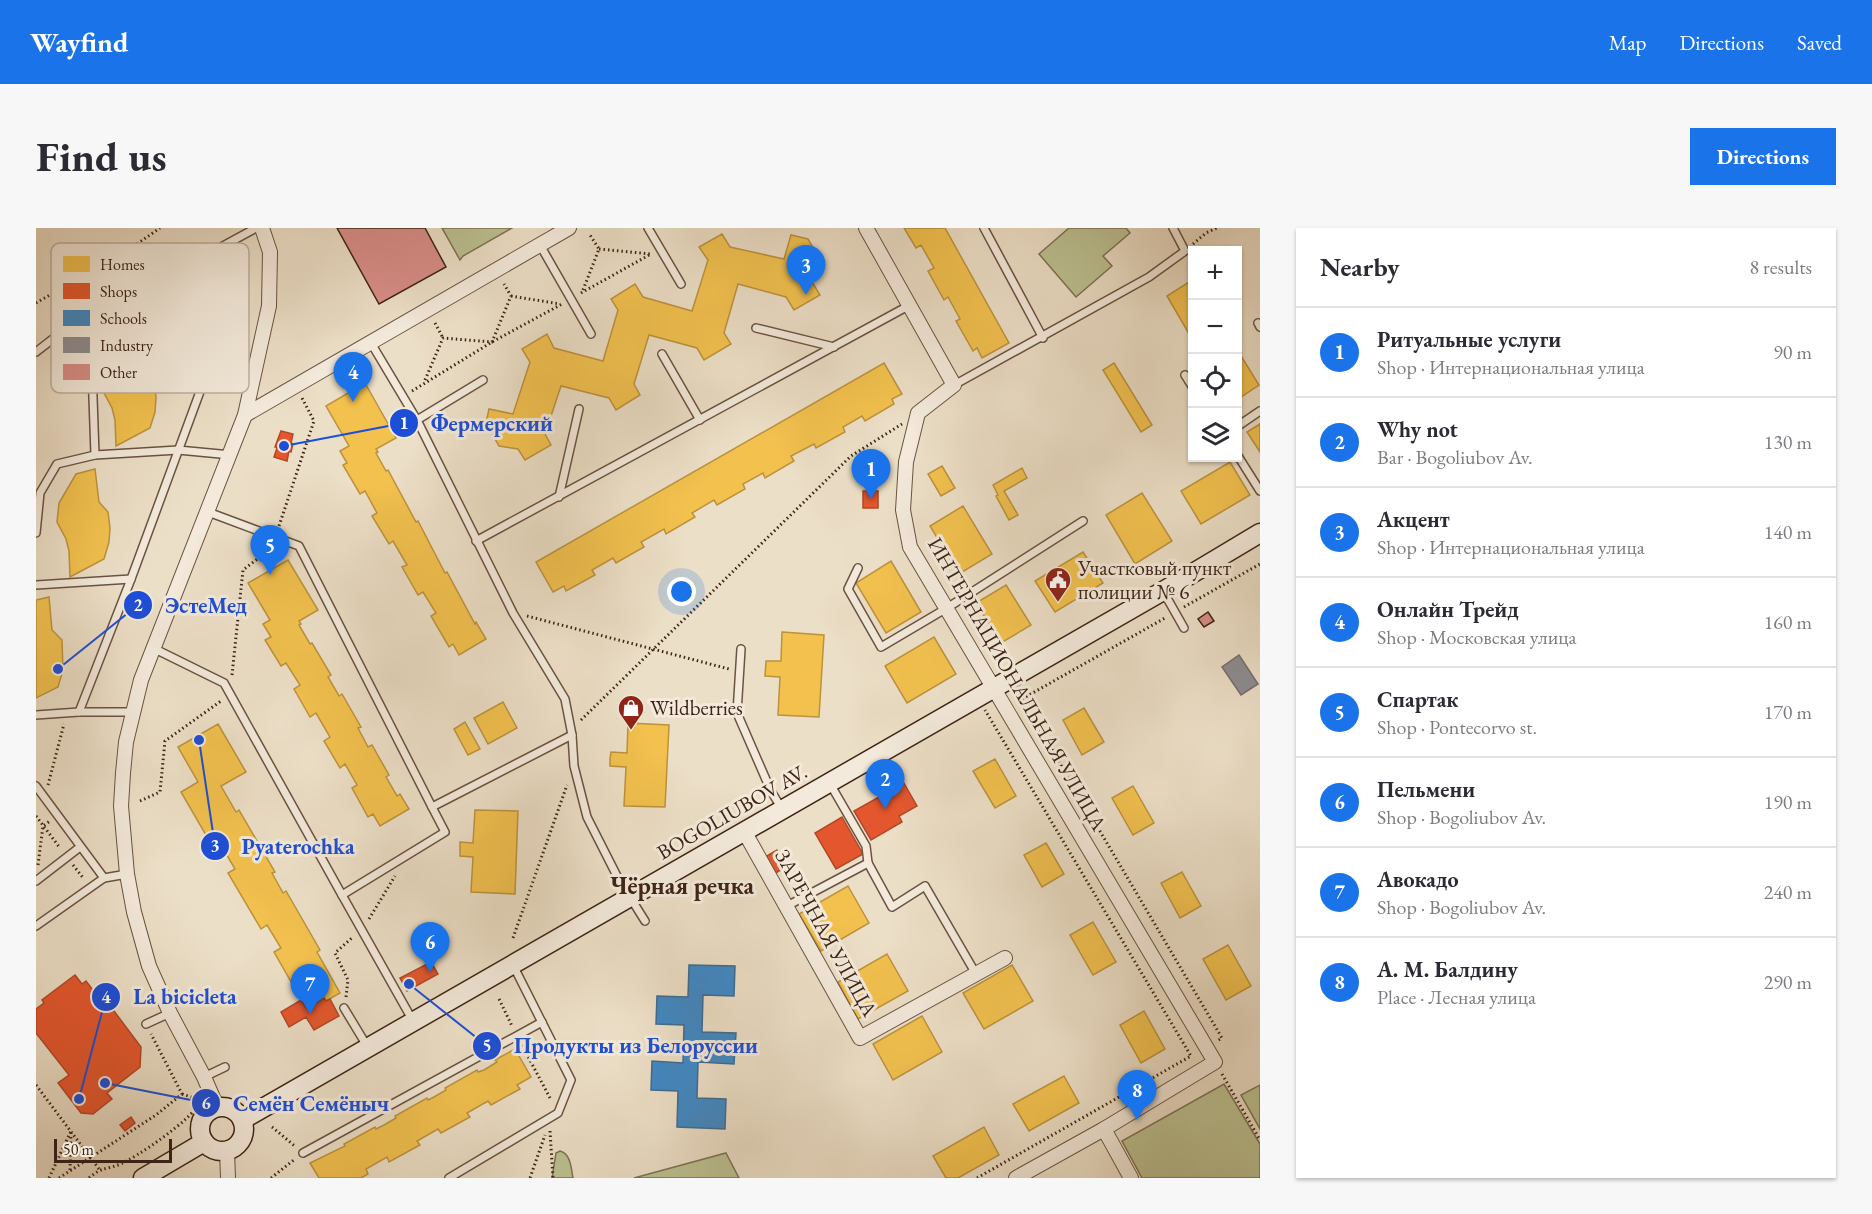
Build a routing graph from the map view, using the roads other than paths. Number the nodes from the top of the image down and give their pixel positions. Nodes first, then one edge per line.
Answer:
1 (256, 228) edge
2 (262, 228) edge
3 (569, 228) edge
4 (648, 228) edge
5 (866, 228) edge
6 (984, 228) edge
7 (1173, 228) edge
8 (228, 243) edge
9 (540, 245) junction
10 (681, 284) dead end
11 (910, 305) junction
12 (756, 328) dead end
13 (591, 334) dead end
14 (1043, 338) junction
15 (51, 340) edge
16 (371, 343) junction
17 (834, 347) junction
18 (36, 352) edge
19 (662, 354) dead end
20 (1185, 375) dead end
21 (483, 380) dead end
22 (1188, 380) edge
23 (954, 385) junction
24 (93, 393) edge
25 (199, 393) edge
26 (579, 409) dead end
27 (1260, 411) edge
28 (245, 415) junction
29 (417, 420) junction
30 (700, 420) junction
31 (1242, 423) edge
32 (178, 450) junction
33 (96, 455) junction
34 (231, 455) junction
35 (1242, 462) edge
36 (1260, 491) edge
37 (559, 497) junction
38 (208, 512) junction
39 (1083, 521) dead end
40 (36, 533) edge
41 (1260, 533) edge
42 (476, 541) junction
43 (858, 568) dead end
44 (131, 579) junction
45 (36, 585) edge
46 (1163, 591) junction
47 (947, 608) junction
48 (1184, 628) dead end
49 (153, 648) junction
50 (741, 649) dead end
51 (994, 686) junction
52 (79, 712) junction
53 (132, 712) junction
54 (36, 715) edge
55 (572, 735) junction
56 (829, 782) junction
57 (36, 786) edge
58 (432, 807) junction
59 (782, 809) junction
60 (744, 831) junction
61 (80, 847) junction
62 (868, 863) junction
63 (127, 874) junction
64 (104, 878) junction
65 (36, 881) edge
66 (342, 895) junction
67 (630, 897) junction
68 (787, 906) junction
69 (645, 921) dead end
70 (36, 926) edge
71 (1005, 958) dead end
72 (513, 964) junction
73 (976, 974) junction
74 (344, 1008) dead end
75 (170, 1013) junction
76 (414, 1022) junction
77 (542, 1022) junction
78 (146, 1024) road end
79 (368, 1048) junction
80 (225, 1067) dead end
81 (204, 1077) junction
82 (217, 1107) junction
83 (242, 1120) junction
84 (1104, 1129) junction
85 (204, 1142) junction
86 (227, 1150) junction
87 (303, 1153) road end
88 (143, 1178) edge
89 (228, 1178) edge
90 (449, 1178) edge
91 (1016, 1178) edge
92 (1131, 1178) edge

1 - 8 lane
2 - 28 street
3 - 9 street
4 - 10 lane
5 - 11 street
6 - 14 lane
7 - 14 lane
9 - 13 lane
9 - 16 street
11 - 17 lane
11 - 23 street
12 - 17 lane
14 - 23 lane
15 - 18 lane
16 - 28 street
16 - 29 lane
17 - 30 lane
19 - 30 lane
20 - 22 lane
21 - 29 lane
23 - 47 street, ИНТЕРНАЦИОНАЛЬНАЯ УЛИЦА
24 - 33 lane
25 - 32 lane
26 - 37 lane
27 - 31 lane
28 - 34 street
29 - 42 lane
30 - 37 lane
32 - 33 lane
32 - 34 lane
32 - 44 lane
33 - 40 lane
34 - 38 street
35 - 36 lane
37 - 42 lane
38 - 49 street
38 - 58 lane
39 - 47 lane
41 - 46 main road, BOGOLIUBOV AV.
42 - 55 lane
43 - 47 lane
44 - 45 lane
44 - 52 lane
46 - 48 lane
46 - 51 main road, BOGOLIUBOV AV.
47 - 51 street, ИНТЕРНАЦИОНАЛЬНАЯ УЛИЦА
49 - 53 street
49 - 66 lane
50 - 59 lane
51 - 56 main road, BOGOLIUBOV AV.
51 - 84 street, ИНТЕРНАЦИОНАЛЬНАЯ УЛИЦА
52 - 53 lane
52 - 54 lane
53 - 63 street
55 - 58 lane
55 - 67 lane
56 - 59 main road, BOGOLIUBOV AV.
56 - 62 lane
57 - 61 lane
58 - 66 lane
59 - 60 main road, BOGOLIUBOV AV.
60 - 67 main road, BOGOLIUBOV AV.
60 - 68 street, ЗАРЕЧНАЯ УЛИЦА
61 - 64 lane
61 - 65 lane
62 - 68 lane
62 - 73 lane
63 - 64 lane
63 - 75 street
64 - 70 lane
66 - 76 lane
67 - 69 lane
67 - 72 main road, BOGOLIUBOV AV.
68 - 73 street, ЗАРЕЧНАЯ УЛИЦА
71 - 73 street, ЗАРЕЧНАЯ УЛИЦА
72 - 76 main road, BOGOLIUBOV AV.
72 - 77 lane
74 - 79 lane
75 - 78 lane
75 - 81 street
76 - 79 main road, BOGOLIUBOV AV.
77 - 87 lane
77 - 90 lane
79 - 83 main road, BOGOLIUBOV AV.
80 - 81 lane
81 - 82 street
82 - 83 main road
82 - 85 main road
83 - 86 main road
84 - 91 street
84 - 92 street
85 - 86 main road
85 - 88 main road
86 - 89 street

